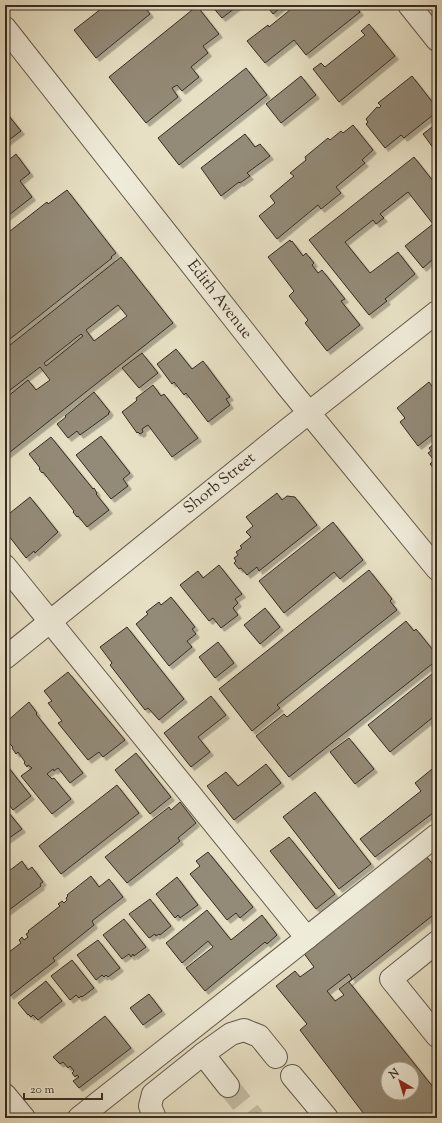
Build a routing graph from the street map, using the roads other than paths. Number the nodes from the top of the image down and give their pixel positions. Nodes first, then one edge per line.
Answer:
1 (409, 5) edge
2 (5, 28) edge
3 (437, 40) edge
4 (437, 312) edge
5 (309, 413) junction
6 (5, 566) edge
7 (437, 569) edge
8 (50, 623) junction
9 (5, 658) edge
10 (437, 835) edge
11 (307, 938) junction
12 (437, 942) edge
13 (437, 1036) edge
14 (203, 1054) junction
15 (276, 1057) dead end
16 (292, 1076) dead end
17 (228, 1086) tunnel mouth
18 (5, 1094) edge
19 (24, 1118) edge
20 (79, 1118) edge
21 (155, 1118) edge
22 (327, 1118) edge

1 - 3 street
2 - 5 street, Edith Avenue
4 - 5 street, Shorb Street
5 - 7 street, Edith Avenue
5 - 8 street, Shorb Street
6 - 8 street
8 - 9 street, Shorb Street
8 - 11 street
10 - 11 street
11 - 20 street
12 - 13 street
14 - 15 street
14 - 17 street
14 - 21 street
16 - 22 street
18 - 19 street

